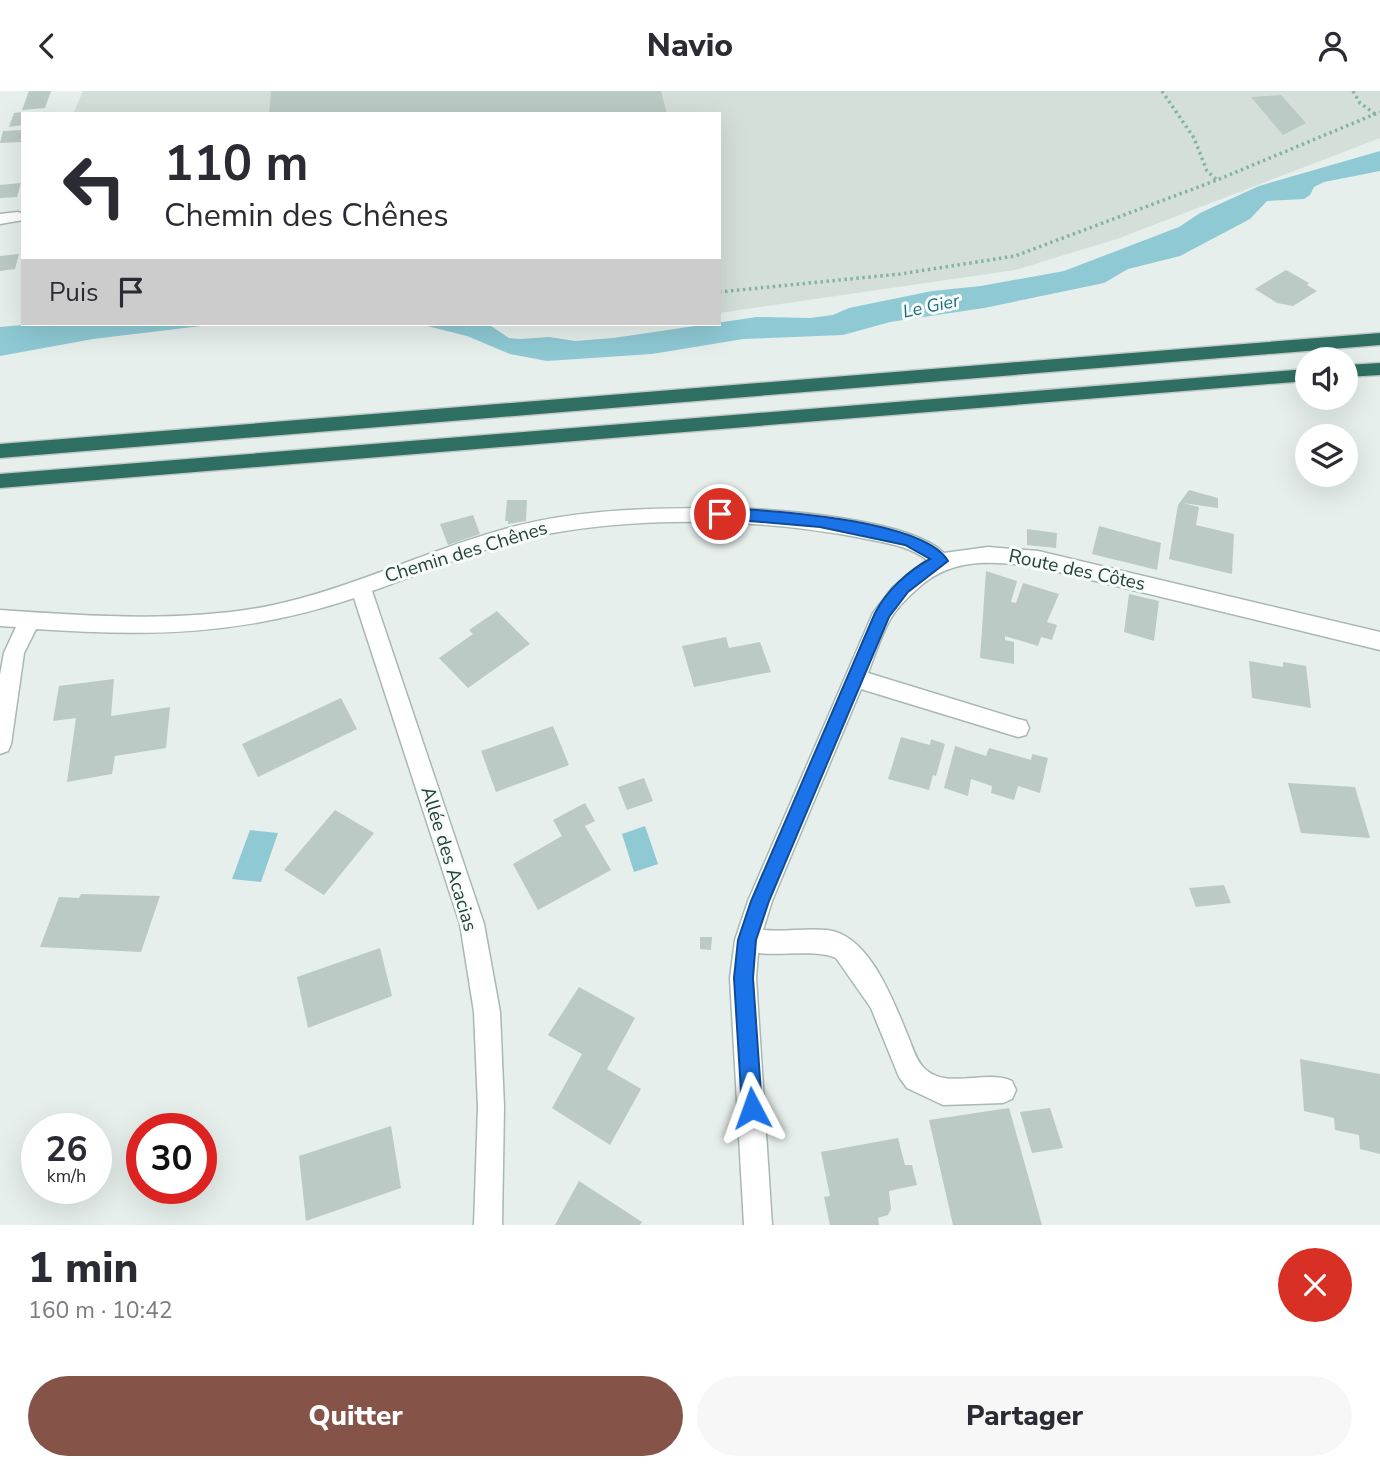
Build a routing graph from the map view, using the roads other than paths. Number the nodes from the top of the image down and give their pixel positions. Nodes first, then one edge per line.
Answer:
1 (18, 217) dead end
2 (0, 219) edge
3 (1380, 339) edge
4 (1380, 369) edge
5 (1358, 370) edge
6 (1295, 376) edge
7 (0, 451) edge
8 (0, 481) edge
9 (940, 561) junction
10 (360, 586) junction
11 (0, 618) edge
12 (29, 621) junction
13 (1379, 646) edge
14 (855, 678) junction
15 (1018, 728) dead end
16 (0, 744) edge
17 (747, 940) junction
18 (1003, 1090) dead end
19 (488, 1225) edge
20 (758, 1225) edge

1 - 2 street
3 - 7 highway
4 - 5 highway
6 - 8 highway
9 - 10 street, Chemin des Chênes
9 - 13 street, Route des Côtes
9 - 14 street, Route des Côtes
10 - 12 street, Chemin des Chênes
10 - 19 street, Allée des Acacias
11 - 12 street, Chemin des Chênes
12 - 16 street
14 - 15 street
14 - 17 street, Route des Côtes
17 - 18 street
17 - 20 street, Route des Côtes

